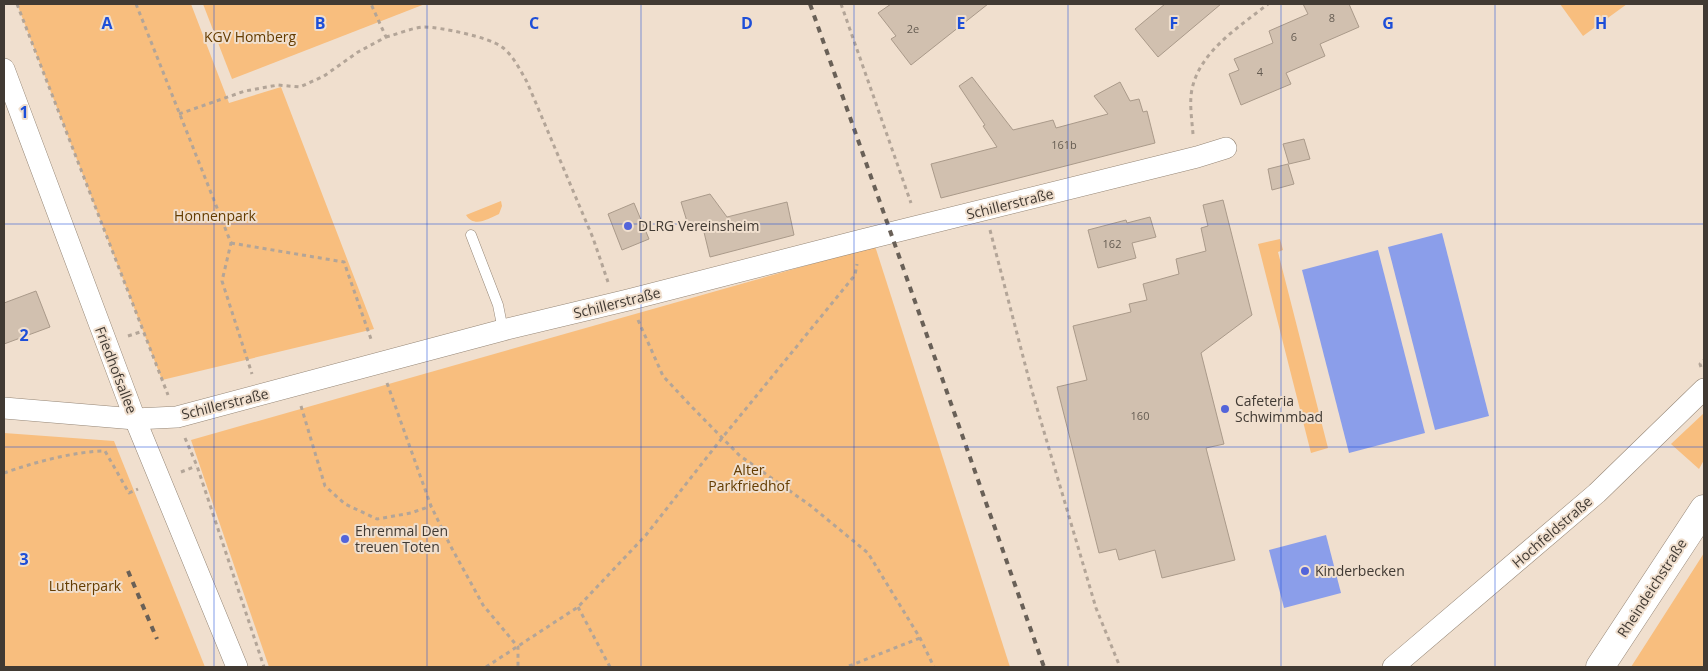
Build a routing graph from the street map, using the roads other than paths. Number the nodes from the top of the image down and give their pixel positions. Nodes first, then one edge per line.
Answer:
1 (4, 69) edge
2 (1226, 148) dead end
3 (471, 235) dead end
4 (503, 330) junction
5 (1704, 390) edge
6 (4, 408) edge
7 (135, 419) junction
8 (1704, 509) edge
9 (237, 667) edge
10 (1392, 667) edge
11 (1600, 667) edge

1 - 7 street, Friedhofsallee
2 - 4 street, Schillerstraße
3 - 4 lane
4 - 7 street, Schillerstraße
5 - 10 street, Hochfeldstraße
6 - 7 street, Schillerstraße
7 - 9 street, Friedhofsallee
8 - 11 main road, Rheindeichstraße

